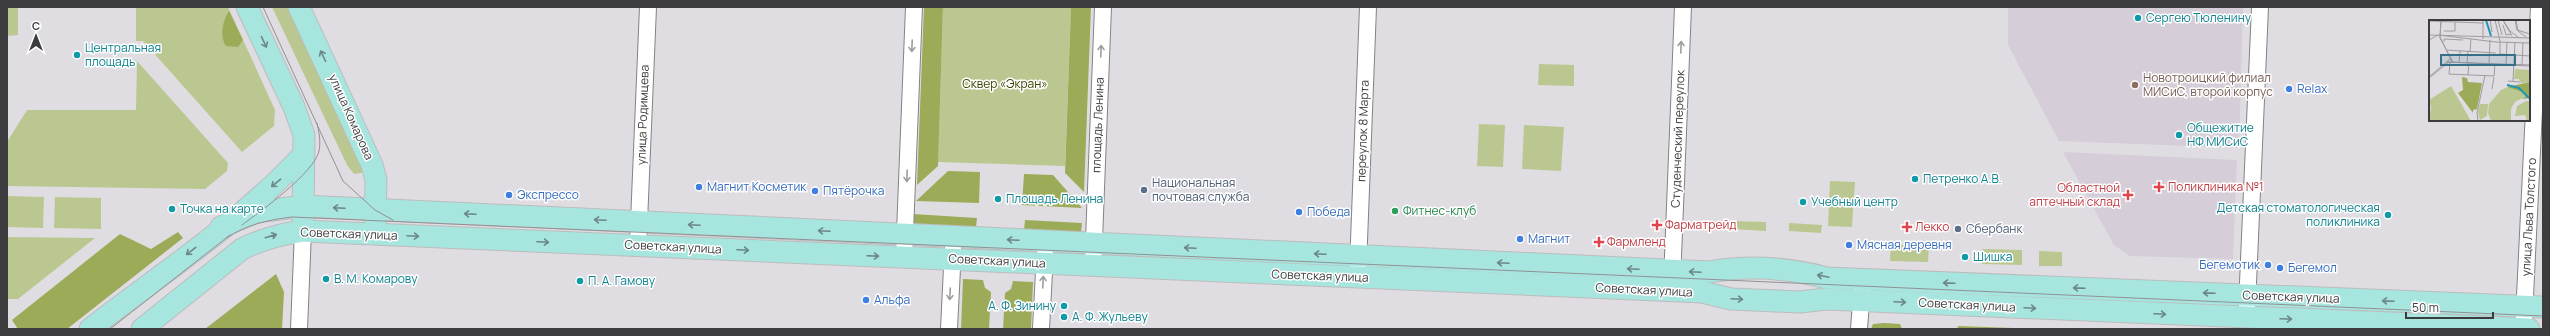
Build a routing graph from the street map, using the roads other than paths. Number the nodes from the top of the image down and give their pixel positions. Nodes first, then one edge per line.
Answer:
1 (247, 7) edge
2 (299, 7) edge
3 (648, 7) edge
4 (914, 7) edge
5 (1103, 7) edge
6 (1368, 7) edge
7 (1683, 7) edge
8 (2260, 7) edge
9 (2539, 7) edge
10 (303, 145) junction
11 (304, 206) junction
12 (375, 210) junction
13 (639, 222) junction
14 (221, 228) junction
15 (303, 231) junction
16 (374, 234) junction
17 (905, 235) junction
18 (953, 237) junction
19 (1045, 241) junction
20 (1094, 244) junction
21 (638, 246) junction
22 (1359, 256) junction
23 (904, 257) junction
24 (952, 260) junction
25 (1044, 264) junction
26 (1093, 266) junction
27 (1672, 270) junction
28 (1358, 277) junction
29 (1862, 279) junction
30 (1671, 291) junction
31 (2248, 295) junction
32 (1861, 300) junction
33 (2534, 307) edge
34 (2247, 317) junction
35 (90, 329) edge
36 (142, 329) edge
37 (299, 329) edge
38 (949, 329) edge
39 (1041, 329) edge
40 (1859, 329) edge
41 (2524, 329) edge
42 (2529, 329) edge

1 -> 10 main road
12 -> 2 main road, улица Комарова
3 - 13 street, улица Родимцева
4 -> 17 street
20 -> 5 street, площадь Ленина
6 - 22 street, переулок 8 Марта
27 -> 7 street, Студенческий переулок
8 - 31 street
9 - 33 street, улица Льва Толстого
10 - 11 main road
10 -> 14 main road, Советская улица
12 -> 11 main road, Советская улица
11 - 14 main road, Советская улица
11 - 15 main road
13 -> 12 main road, Советская улица
12 - 16 main road, улица Комарова
17 -> 13 main road, Советская улица
13 - 21 street, улица Родимцева
14 -> 35 main road, Советская улица
15 - 16 main road, Советская улица
36 -> 15 main road, Советская улица
15 - 37 street
16 -> 21 main road, Советская улица
17 - 18 main road, Советская улица
17 - 23 street
19 -> 18 main road, Советская улица
18 - 24 street
19 - 20 main road, Советская улица
19 - 25 street
22 -> 20 main road, Советская улица
20 - 26 street, площадь Ленина
21 -> 23 main road, Советская улица
27 -> 22 main road, Советская улица
22 - 28 street, переулок 8 Марта
23 - 24 main road, Советская улица
24 - 25 main road, Советская улица
24 -> 38 street
25 - 26 main road, Советская улица
39 -> 25 street
26 - 28 main road, Советская улица
29 -> 27 main road, Советская улица
27 - 30 street, Студенческий переулок
28 - 30 main road, Советская улица
31 -> 29 main road, Советская улица
29 - 32 street
30 -> 32 main road, Советская улица
33 -> 31 main road, Советская улица
31 - 34 street
32 -> 34 main road, Советская улица
32 - 40 street
33 - 41 street, улица Льва Толстого
34 -> 41 main road, Советская улица
41 - 42 main road, Советская улица

